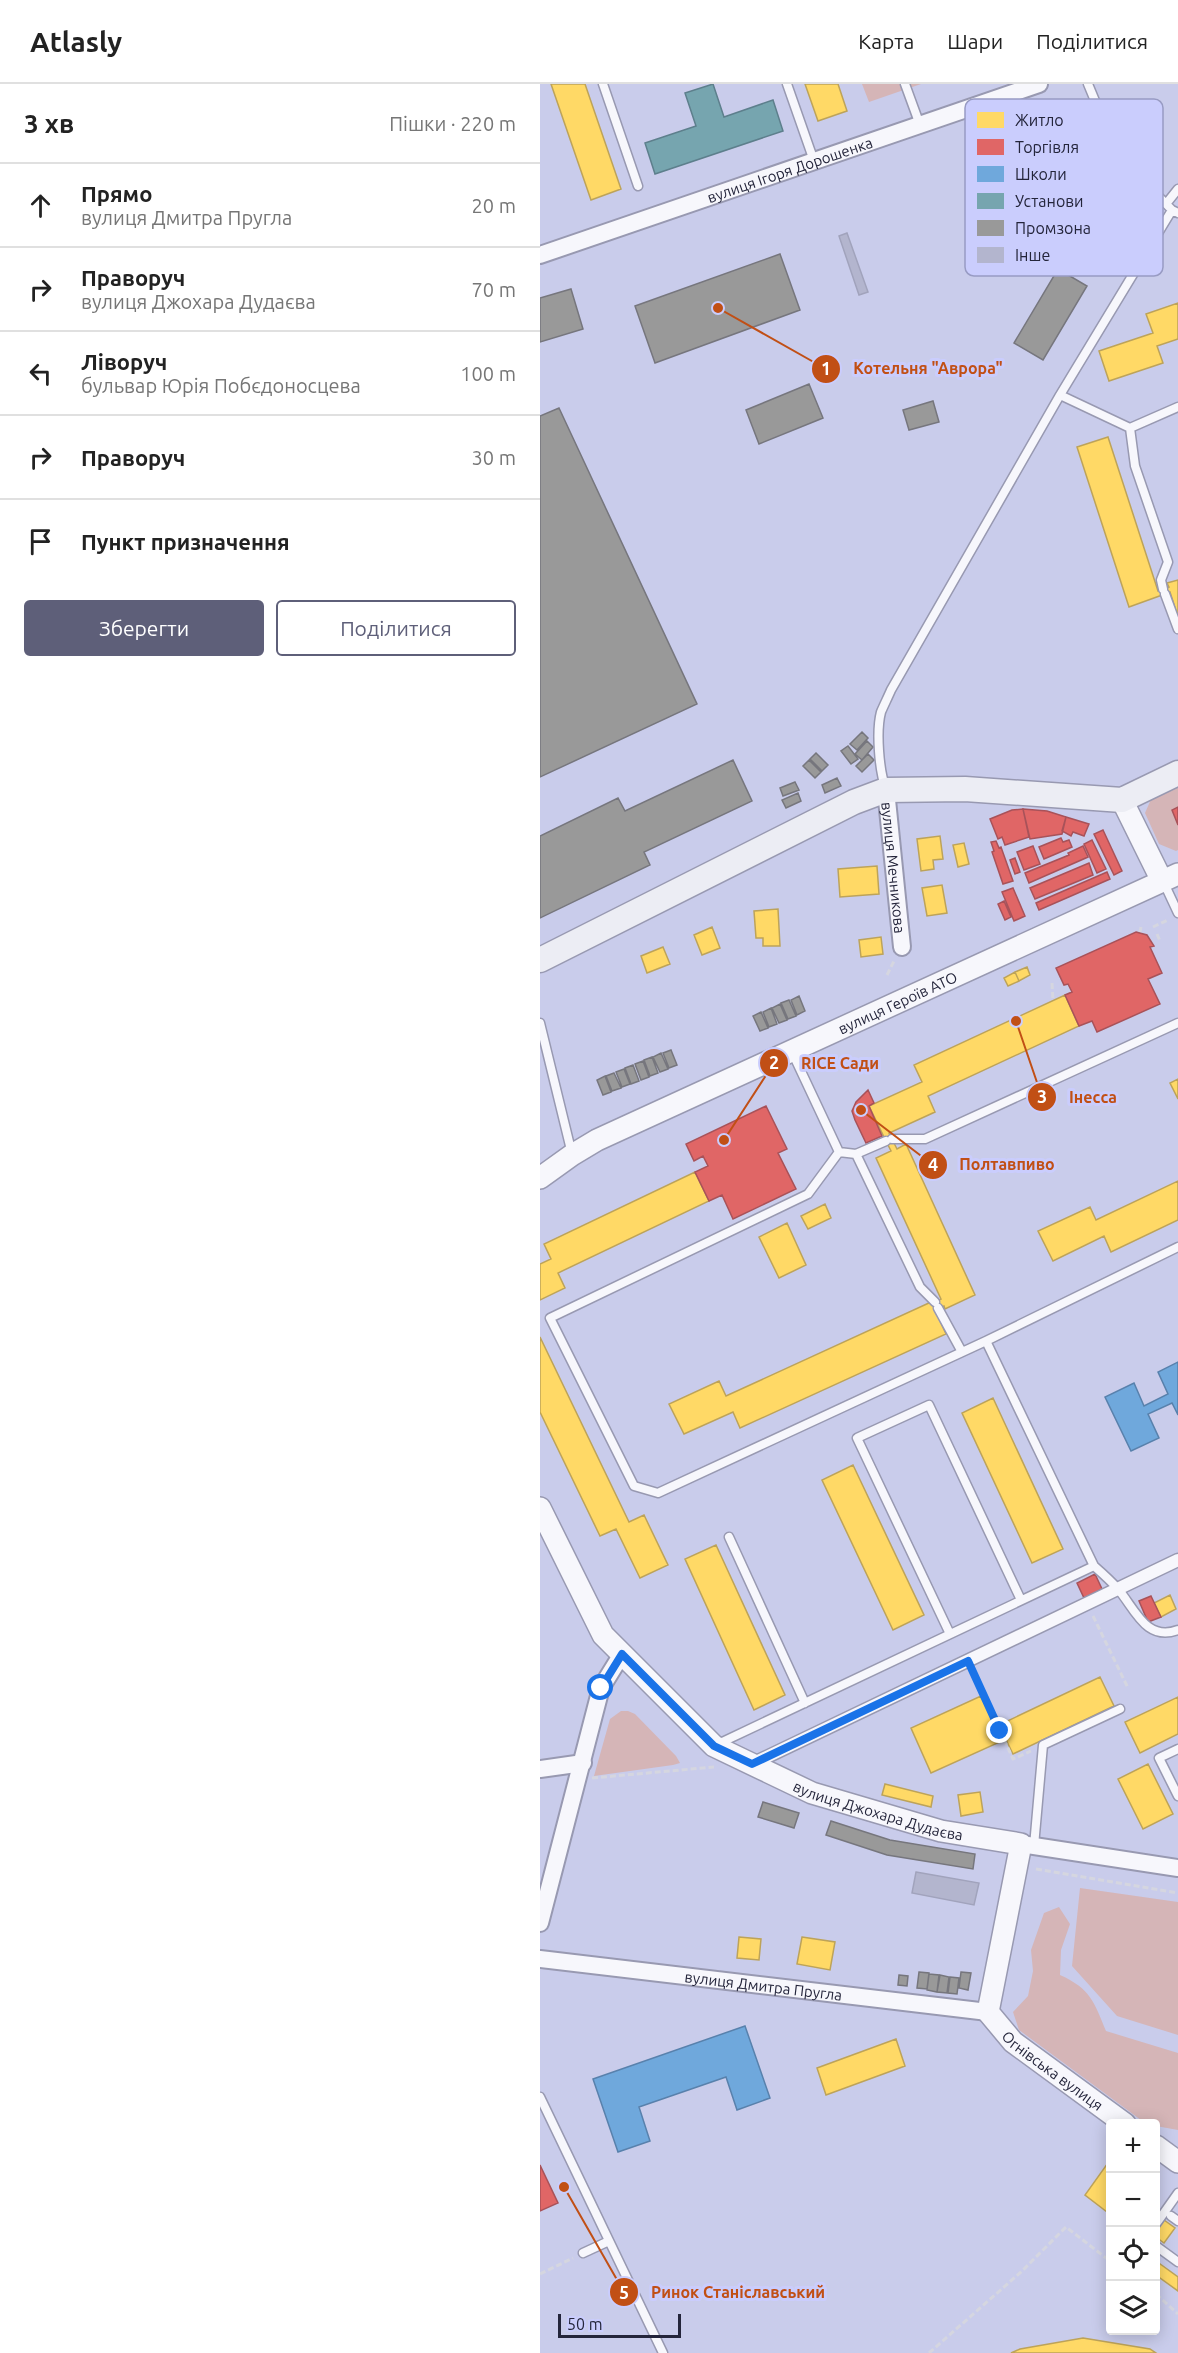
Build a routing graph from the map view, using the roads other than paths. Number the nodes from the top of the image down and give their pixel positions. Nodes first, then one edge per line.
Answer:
1 (603, 84) edge
2 (787, 84) edge
3 (905, 84) edge
4 (1039, 84) edge
5 (1088, 84) edge
6 (995, 99) edge
7 (1094, 99) edge
8 (965, 109) edge
9 (920, 125) junction
10 (814, 161) junction
11 (638, 186) dead end
12 (1178, 189) edge
13 (1172, 209) edge
14 (1163, 224) edge
15 (540, 255) edge
16 (1132, 276) edge
17 (1060, 395) junction
18 (1178, 407) edge
19 (1130, 428) junction
20 (1178, 629) edge
21 (1178, 773) edge
22 (886, 790) junction
23 (1122, 800) junction
24 (1170, 877) edge
25 (1178, 913) edge
26 (902, 947) dead end
27 (540, 960) edge
28 (540, 1023) edge
29 (1178, 1023) edge
30 (791, 1051) junction
31 (839, 1152) junction
32 (572, 1155) junction
33 (856, 1155) junction
34 (540, 1178) edge
35 (1178, 1247) edge
36 (540, 1314) edge
37 (550, 1318) junction
38 (986, 1341) junction
39 (962, 1352) junction
40 (540, 1508) edge
41 (729, 1537) dead end
42 (1178, 1560) edge
43 (1094, 1566) junction
44 (1118, 1589) junction
45 (1021, 1600) junction
46 (1178, 1630) edge
47 (950, 1634) junction
48 (622, 1654) junction
49 (805, 1703) junction
50 (1120, 1709) dead end
51 (1178, 1749) edge
52 (716, 1756) junction
53 (583, 1763) junction
54 (752, 1764) junction
55 (540, 1769) edge
56 (1178, 1796) edge
57 (1027, 1845) junction
58 (1178, 1869) edge
59 (540, 1923) edge
60 (540, 1959) edge
61 (988, 2012) junction
62 (540, 2097) edge
63 (1118, 2119) edge
64 (1160, 2149) edge
65 (1178, 2162) edge
66 (1178, 2193) edge
67 (1160, 2217) edge
68 (609, 2241) junction
69 (1160, 2249) edge
70 (583, 2253) road end
71 (1178, 2262) edge
72 (663, 2353) edge

1 - 11 lane
2 - 10 lane
3 - 9 lane
4 - 6 street, вулиця Ігоря Дорошенка
5 - 7 lane
8 - 9 street, вулиця Ігоря Дорошенка
9 - 10 street, вулиця Ігоря Дорошенка
10 - 15 street, вулиця Ігоря Дорошенка
12 - 13 lane
13 - 14 lane
16 - 17 lane
17 - 19 lane
17 - 22 lane
18 - 19 lane
19 - 20 lane
21 - 23 main road
22 - 23 main road
22 - 26 street, вулиця Мечникова
22 - 27 main road
23 - 24 street
24 - 25 lane
24 - 30 street, вулиця Героїв АТО
28 - 32 lane
29 - 33 lane
30 - 31 lane
30 - 32 street, вулиця Героїв АТО
31 - 33 lane
31 - 37 lane
32 - 34 street, вулиця Героїв АТО
33 - 39 lane
35 - 38 lane
36 - 37 lane
37 - 39 lane
38 - 39 lane
38 - 43 lane
40 - 48 street, вулиця Джохара Дудаєва
41 - 49 lane
42 - 44 street
43 - 44 lane
43 - 45 lane
44 - 46 lane
44 - 54 street
45 - 47 lane
45 - 47 lane
47 - 49 lane
48 - 52 street, вулиця Джохара Дудаєва
48 - 53 street
49 - 52 lane
50 - 57 lane
51 - 56 lane
52 - 54 street, вулиця Джохара Дудаєва
53 - 55 street
53 - 59 street
54 - 57 street, вулиця Джохара Дудаєва
57 - 58 street, вулиця Джохара Дудаєва
57 - 61 street
60 - 61 street, вулиця Дмитра Пругла
61 - 63 street, Огнівська вулиця
62 - 68 lane
64 - 65 street
66 - 67 lane
68 - 70 lane
68 - 72 lane
69 - 71 lane

